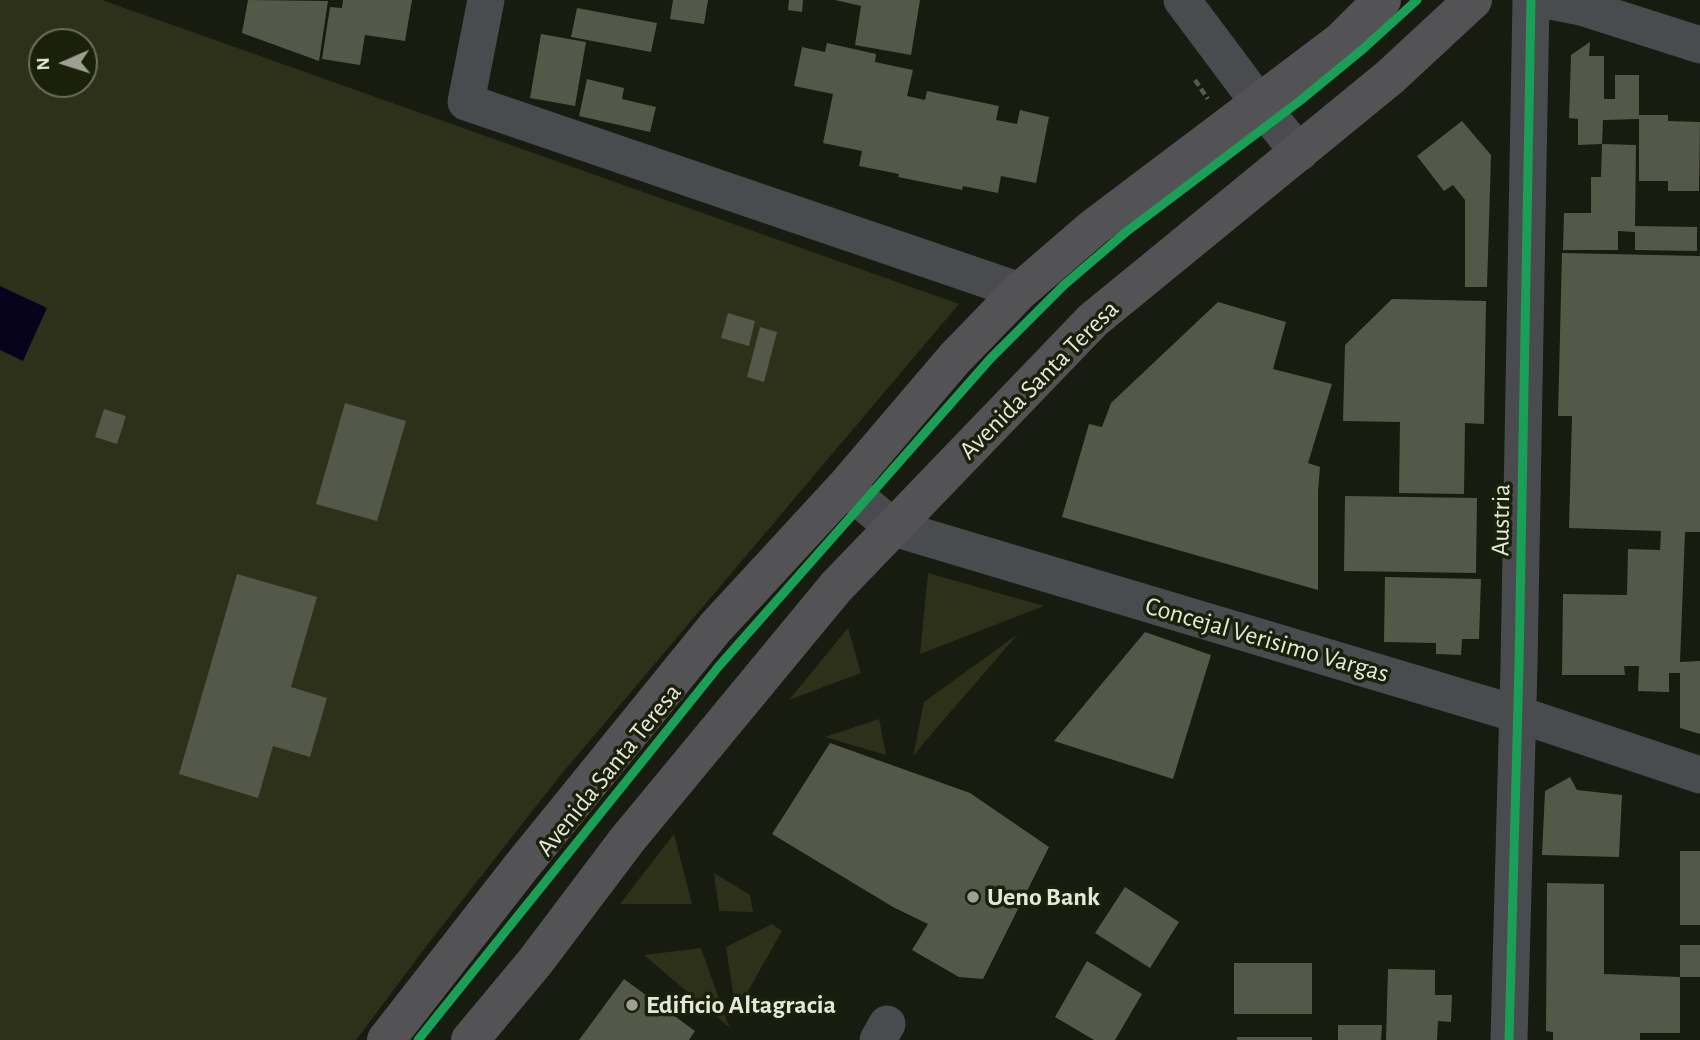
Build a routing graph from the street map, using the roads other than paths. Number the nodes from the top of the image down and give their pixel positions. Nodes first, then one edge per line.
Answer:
1 (486, 0) edge
2 (1182, 0) edge
3 (1382, 0) edge
4 (1473, 0) edge
5 (1531, 0) edge
6 (1546, 0) edge
7 (1700, 46) edge
8 (1259, 103) junction
9 (1299, 153) junction
10 (1020, 290) junction
11 (845, 487) junction
12 (894, 528) junction
13 (1517, 714) junction
14 (1700, 775) edge
15 (386, 1040) edge
16 (470, 1040) edge
17 (1508, 1040) edge

1 - 10 street
2 - 8 street
3 - 8 main road, Avenida Santa Teresa
4 - 9 main road, Avenida Santa Teresa
5 - 13 street, Austria
6 - 7 street
8 - 9 street
8 - 10 main road, Avenida Santa Teresa
9 - 12 main road, Avenida Santa Teresa
10 - 11 main road, Avenida Santa Teresa
11 - 12 street, Concejal Verisimo Vargas
11 - 15 main road, Avenida Santa Teresa
12 - 13 street, Concejal Verisimo Vargas
12 - 16 main road, Avenida Santa Teresa
13 - 14 street, Concejal Verisimo Vargas
13 - 17 street, Austria

